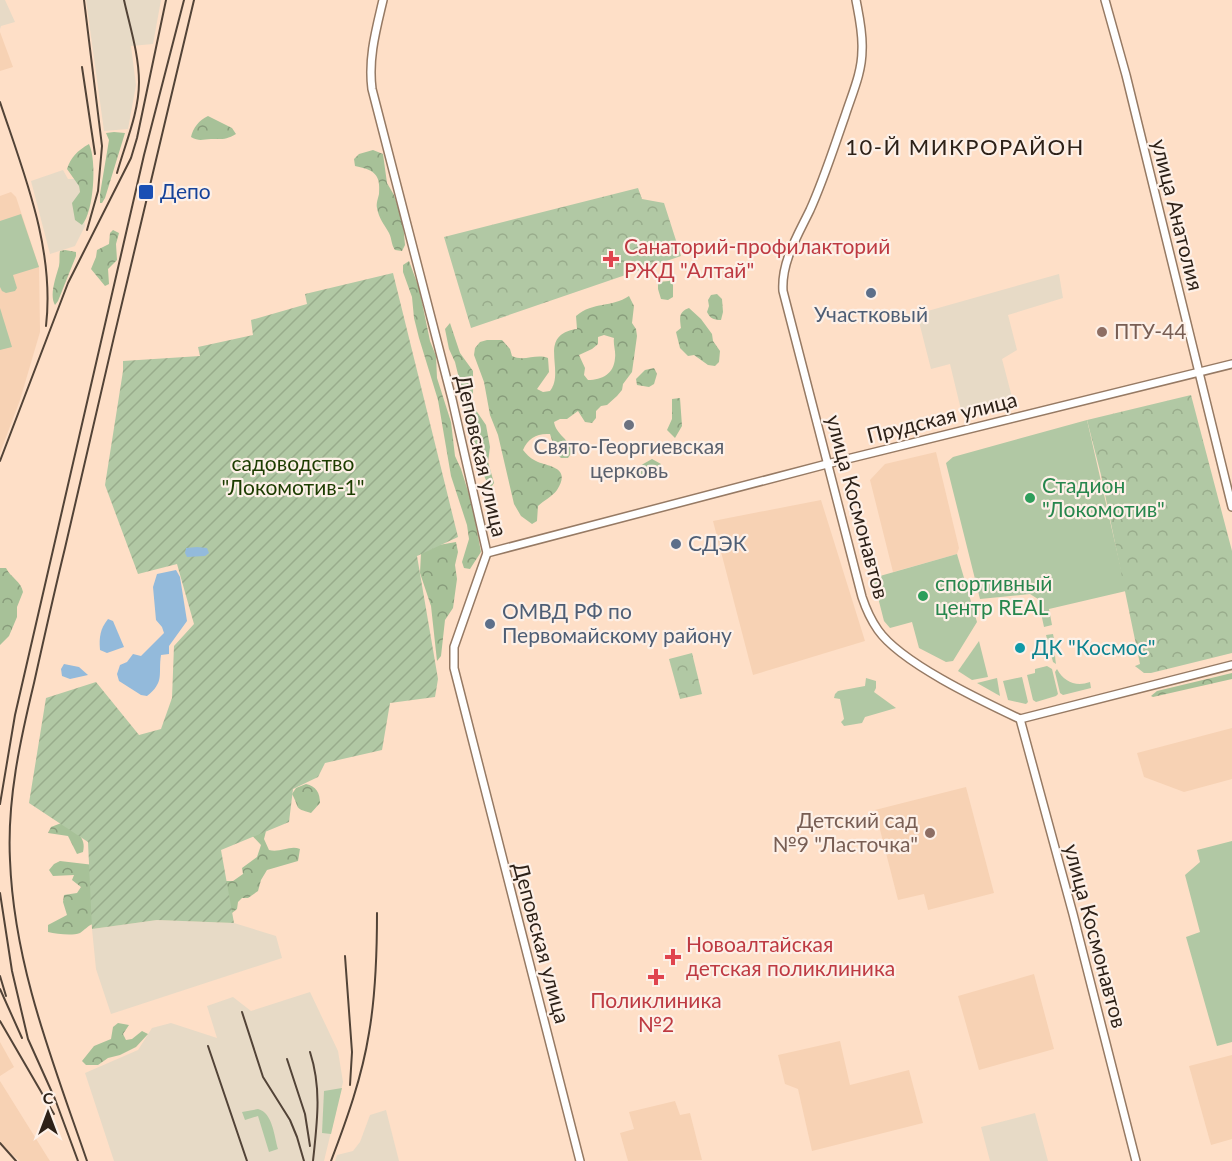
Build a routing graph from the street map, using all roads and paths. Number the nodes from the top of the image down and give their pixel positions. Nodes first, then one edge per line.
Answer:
1 (383, 0) edge
2 (856, 0) edge
3 (1106, 0) edge
4 (1232, 364) edge
5 (1198, 373) junction
6 (827, 464) junction
7 (1232, 507) edge
8 (487, 553) junction
9 (1232, 665) edge
10 (1020, 719) junction
11 (580, 1161) edge
12 (1136, 1161) edge

1 - 8 street, Деповская улица
2 - 6 street, улица Космонавтов
3 - 5 street, улица Анатолия
4 - 5 street, Прудская улица
5 - 6 street, Прудская улица
5 - 7 street, улица Анатолия
6 - 8 street, Прудская улица
6 - 10 street, улица Космонавтов
8 - 11 street, Деповская улица
9 - 10 street
10 - 12 street, улица Космонавтов

